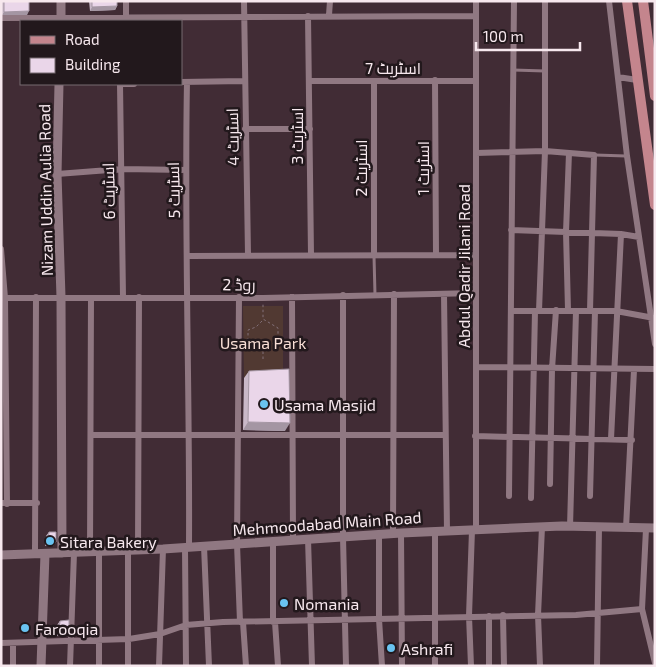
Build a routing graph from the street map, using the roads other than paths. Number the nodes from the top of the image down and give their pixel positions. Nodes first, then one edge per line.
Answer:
1 (61, 1) edge
2 (126, 1) edge
3 (244, 1) edge
4 (330, 1) edge
5 (476, 1) edge
6 (514, 1) edge
7 (545, 1) edge
8 (609, 1) edge
9 (628, 1) edge
10 (642, 1) edge
11 (329, 15) junction
12 (308, 16) junction
13 (476, 16) junction
14 (126, 17) junction
15 (1, 18) edge
16 (244, 18) junction
17 (61, 19) edge
18 (116, 20) edge
19 (648, 40) junction
20 (655, 56) edge
21 (512, 70) junction
22 (545, 71) junction
23 (618, 77) junction
24 (309, 80) junction
25 (435, 80) junction
26 (637, 80) junction
27 (244, 81) junction
28 (374, 81) junction
29 (476, 81) junction
30 (184, 82) edge
31 (59, 85) edge
32 (120, 85) edge
33 (655, 96) edge
34 (245, 129) junction
35 (310, 129) junction
36 (545, 151) junction
37 (476, 152) junction
38 (513, 152) junction
39 (568, 153) junction
40 (594, 155) junction
41 (627, 156) junction
42 (122, 169) junction
43 (186, 170) junction
44 (57, 174) junction
45 (655, 205) edge
46 (511, 230) junction
47 (541, 231) junction
48 (566, 232) junction
49 (591, 233) junction
50 (621, 234) junction
51 (639, 237) junction
52 (1, 250) edge
53 (248, 255) junction
54 (310, 255) junction
55 (436, 255) junction
56 (476, 255) junction
57 (188, 256) junction
58 (374, 256) junction
59 (476, 293) junction
60 (394, 294) junction
61 (444, 294) junction
62 (343, 295) junction
63 (375, 295) junction
64 (36, 297) junction
65 (61, 297) junction
66 (123, 297) junction
67 (139, 297) junction
68 (239, 297) junction
69 (292, 297) junction
70 (3, 298) edge
71 (91, 298) junction
72 (188, 298) junction
73 (556, 310) junction
74 (568, 310) junction
75 (511, 311) junction
76 (537, 311) junction
77 (576, 311) junction
78 (592, 311) junction
79 (616, 311) junction
80 (653, 318) edge
81 (655, 344) edge
82 (477, 367) junction
83 (510, 368) junction
84 (532, 368) junction
85 (552, 369) junction
86 (574, 369) junction
87 (593, 369) junction
88 (613, 369) junction
89 (655, 369) edge
90 (634, 370) junction
91 (190, 435) junction
92 (238, 435) junction
93 (293, 435) junction
94 (344, 435) junction
95 (445, 435) junction
96 (91, 436) junction
97 (139, 436) junction
98 (394, 436) junction
99 (475, 436) junction
100 (511, 437) junction
101 (532, 438) junction
102 (551, 438) junction
103 (571, 438) junction
104 (591, 439) junction
105 (610, 439) junction
106 (632, 440) junction
107 (550, 484) dead end
108 (509, 496) dead end
109 (590, 496) dead end
110 (531, 498) dead end
111 (4, 503) edge
112 (37, 503) junction
113 (570, 526) junction
114 (542, 527) junction
115 (599, 527) junction
116 (626, 528) junction
117 (650, 528) edge
118 (474, 530) junction
119 (435, 531) junction
120 (447, 531) junction
121 (397, 533) junction
122 (378, 534) junction
123 (343, 537) junction
124 (308, 539) junction
125 (293, 540) junction
126 (273, 542) junction
127 (237, 544) junction
128 (204, 546) junction
129 (187, 548) junction
130 (163, 549) junction
131 (138, 550) junction
132 (128, 551) junction
133 (74, 552) junction
134 (95, 552) junction
135 (62, 553) junction
136 (1, 554) edge
137 (40, 554) junction
138 (642, 609) junction
139 (599, 613) junction
140 (503, 615) junction
141 (538, 615) junction
142 (469, 616) junction
143 (489, 616) junction
144 (436, 617) junction
145 (401, 618) junction
146 (379, 619) junction
147 (344, 620) junction
148 (310, 621) junction
149 (241, 622) junction
150 (274, 622) junction
151 (207, 624) junction
152 (186, 626) junction
153 (160, 634) junction
154 (129, 639) junction
155 (98, 640) junction
156 (70, 642) junction
157 (1, 643) edge
158 (12, 643) junction
159 (40, 643) junction
160 (655, 663) edge
161 (12, 666) edge
162 (41, 666) edge
163 (70, 666) edge
164 (99, 666) edge
165 (128, 666) edge
166 (158, 666) edge
167 (186, 666) edge
168 (209, 666) edge
169 (246, 666) edge
170 (278, 666) edge
171 (312, 666) edge
172 (346, 666) edge
173 (382, 666) edge
174 (402, 666) edge
175 (435, 666) edge
176 (471, 666) edge
177 (489, 666) edge
178 (504, 666) edge
179 (540, 666) edge
180 (597, 666) edge

1 - 17 main road
2 - 14 street
3 - 16 street
4 - 11 street
5 - 13 street, Abdul Qadir Jilani Road
6 - 21 street
7 - 22 street
8 - 23 street
9 - 26 main road
10 - 19 main road
11 - 12 street
11 - 13 street
12 - 16 street
12 - 24 street, اسٹریٹ 3
13 - 29 street, Abdul Qadir Jilani Road
14 - 16 street
14 - 18 street
15 - 17 street
16 - 27 street, اسٹریٹ 4
17 - 18 street
19 - 20 main road
19 - 33 main road
21 - 22 lane
21 - 38 street
22 - 36 street
23 - 26 street
23 - 41 street
24 - 28 street, اسٹریٹ 7
24 - 35 street, اسٹریٹ 3
25 - 28 street, اسٹریٹ 7
25 - 29 street, اسٹریٹ 7
25 - 55 street, اسٹریٹ 1
26 - 45 main road
27 - 30 street
27 - 34 street, اسٹریٹ 4
28 - 58 street, اسٹریٹ 2
29 - 37 street, Abdul Qadir Jilani Road
30 - 43 street, اسٹریٹ 5
31 - 44 main road, Nizam Uddin Aulia Road
32 - 42 street, اسٹریٹ 6
34 - 35 street
34 - 53 street, اسٹریٹ 4
35 - 54 street, اسٹریٹ 3
36 - 38 street
36 - 39 street
36 - 47 street
37 - 38 street
37 - 56 street, Abdul Qadir Jilani Road
38 - 46 street
39 - 40 street
39 - 48 street
40 - 41 lane
40 - 49 street
41 - 51 street
42 - 43 street
42 - 44 street
42 - 66 street, اسٹریٹ 6
43 - 57 street, اسٹریٹ 5
44 - 65 main road, Nizam Uddin Aulia Road
46 - 47 street
46 - 75 street
47 - 48 street
47 - 76 street
48 - 49 street
48 - 74 street
49 - 50 street
49 - 78 street
50 - 51 street
50 - 79 street
51 - 80 street
52 - 70 street
53 - 54 street
53 - 57 street
54 - 58 street
55 - 56 street
55 - 58 street
56 - 59 street, Abdul Qadir Jilani Road
57 - 72 street, اسٹریٹ 5
58 - 63 lane
59 - 61 street, روڈ 2
59 - 82 street, Abdul Qadir Jilani Road
60 - 61 street, روڈ 2
60 - 63 street, روڈ 2
60 - 98 street
61 - 95 street
62 - 63 street, روڈ 2
62 - 69 street, روڈ 2
62 - 94 street
64 - 65 street, روڈ 2
64 - 70 street, روڈ 2
64 - 112 street
65 - 71 street, روڈ 2
65 - 135 main road, Nizam Uddin Aulia Road
66 - 67 street, روڈ 2
66 - 71 street, روڈ 2
67 - 72 street, روڈ 2
67 - 97 street
68 - 69 street, روڈ 2
68 - 72 street, روڈ 2
68 - 92 street
69 - 93 street
70 - 111 street
71 - 96 street
72 - 91 street, اسٹریٹ 5
73 - 74 street
73 - 76 street
73 - 85 street
74 - 77 street
75 - 76 street
75 - 83 street
76 - 84 street
77 - 78 street
77 - 86 street
78 - 79 street
78 - 87 street
79 - 80 street
79 - 88 street
80 - 81 street
82 - 83 street
82 - 99 street, Abdul Qadir Jilani Road
83 - 84 street
83 - 100 street
84 - 85 street
84 - 101 street
85 - 86 street
85 - 102 street
86 - 87 street
86 - 103 street
87 - 88 street
87 - 104 street
88 - 90 street
88 - 105 street
89 - 90 street
90 - 106 street
91 - 92 street
91 - 97 street
91 - 129 street, اسٹریٹ 5
92 - 93 street
92 - 127 street
93 - 94 street
93 - 125 street
94 - 98 street
94 - 123 street
95 - 98 street
95 - 120 street
96 - 97 street
96 - 134 street
97 - 131 street
98 - 121 street
99 - 100 street
99 - 118 street, Abdul Qadir Jilani Road
100 - 101 street
100 - 108 street
101 - 102 street
101 - 110 street
102 - 103 street
102 - 107 street
103 - 104 street
103 - 113 street
104 - 105 street
104 - 109 street
105 - 106 street
106 - 116 street
111 - 112 street
112 - 137 street
113 - 114 main road, Mehmoodabad Main Road
113 - 115 main road, Mehmoodabad Main Road
114 - 118 main road, Mehmoodabad Main Road
114 - 141 street
115 - 116 main road, Mehmoodabad Main Road
115 - 139 street
116 - 117 main road, Mehmoodabad Main Road
117 - 138 street
118 - 120 main road, Mehmoodabad Main Road
118 - 142 street, Abdul Qadir Jilani Road
119 - 120 main road, Mehmoodabad Main Road
119 - 121 main road, Mehmoodabad Main Road
119 - 144 street
121 - 122 main road, Mehmoodabad Main Road
121 - 145 street
122 - 123 main road, Mehmoodabad Main Road
122 - 146 street
123 - 124 main road, Mehmoodabad Main Road
123 - 147 street
124 - 125 main road, Mehmoodabad Main Road
124 - 148 street
125 - 126 main road, Mehmoodabad Main Road
126 - 127 main road, Mehmoodabad Main Road
126 - 150 street
127 - 128 main road, Mehmoodabad Main Road
127 - 149 street
128 - 129 main road, Mehmoodabad Main Road
128 - 151 street
129 - 130 main road, Mehmoodabad Main Road
129 - 152 street, اسٹریٹ 5
130 - 131 main road, Mehmoodabad Main Road
130 - 153 street
131 - 132 main road, Mehmoodabad Main Road
132 - 134 main road, Mehmoodabad Main Road
132 - 154 street
133 - 134 main road, Mehmoodabad Main Road
133 - 135 main road, Mehmoodabad Main Road
133 - 156 street
134 - 155 street
135 - 137 main road, Mehmoodabad Main Road
136 - 137 main road, Mehmoodabad Main Road
137 - 159 main road
138 - 139 street
138 - 160 street
139 - 141 street
139 - 180 street
140 - 141 street
140 - 143 street
140 - 178 street
141 - 179 street
142 - 143 street
142 - 144 street
142 - 176 street, Abdul Qadir Jilani Road
143 - 177 street
144 - 145 street
144 - 175 street
145 - 146 street
145 - 174 street
146 - 147 street
146 - 173 street
147 - 148 street
147 - 172 street
148 - 150 street
148 - 171 street
149 - 150 street
149 - 151 street
149 - 169 street
150 - 170 street
151 - 152 street
151 - 168 street
152 - 153 street
152 - 167 street, اسٹریٹ 5
153 - 154 street
153 - 166 street
154 - 155 street
154 - 165 street
155 - 156 street
155 - 164 street
156 - 159 street
156 - 163 street
157 - 158 street
158 - 159 street
158 - 161 street
159 - 162 main road

